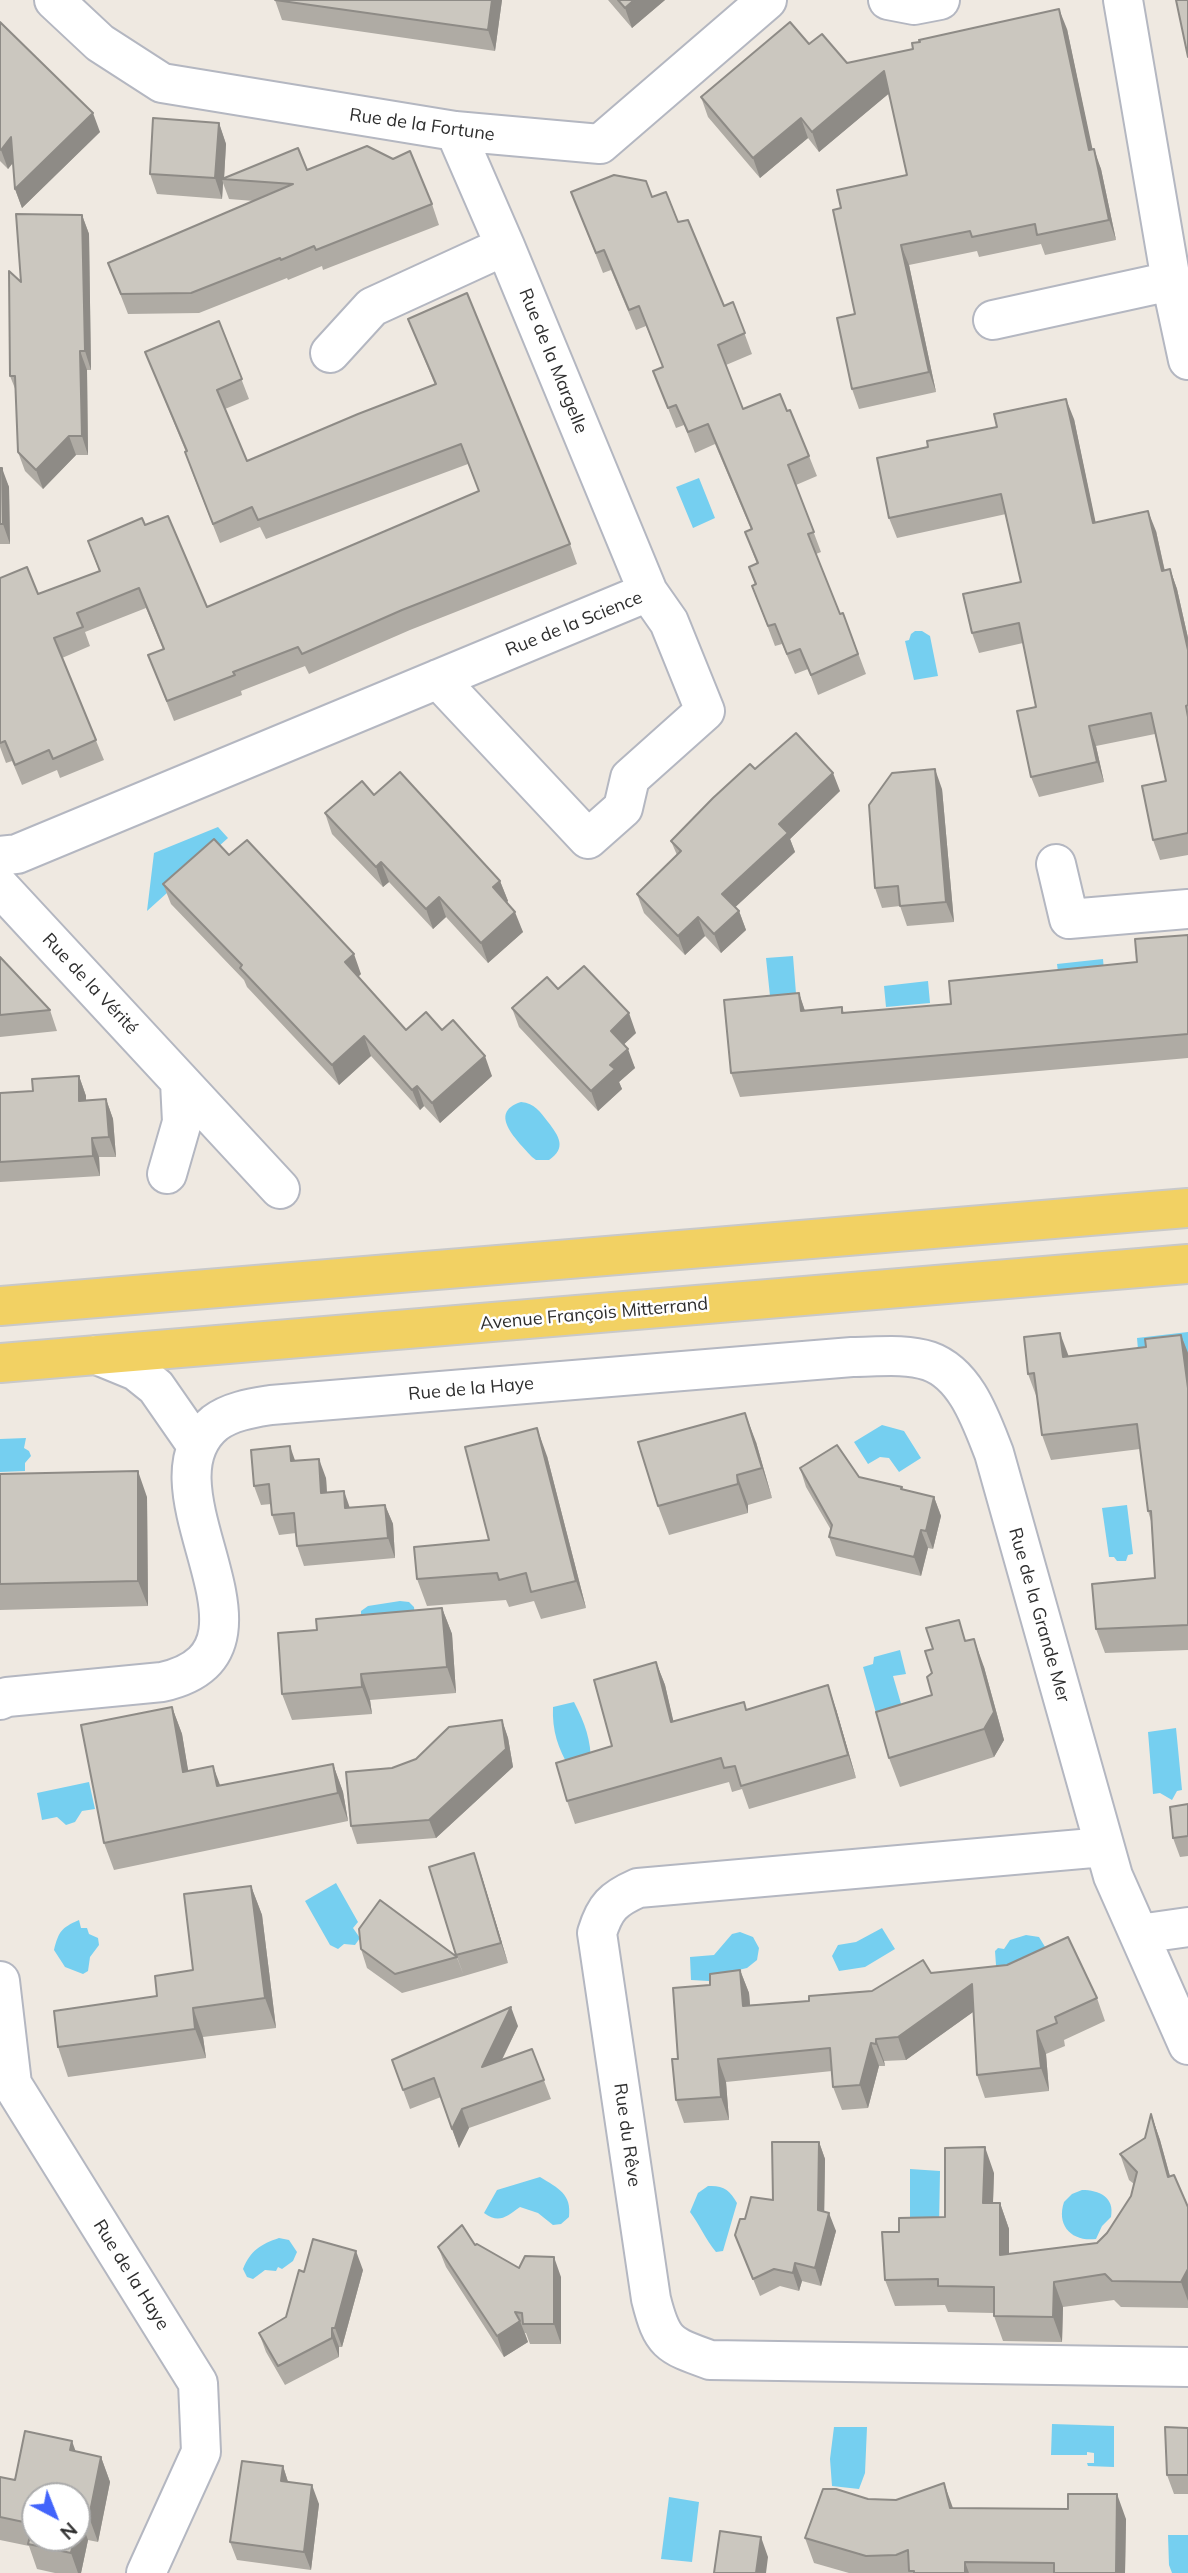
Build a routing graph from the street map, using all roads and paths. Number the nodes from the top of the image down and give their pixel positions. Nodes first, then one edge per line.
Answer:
1 (54, 0) edge
2 (767, 0) edge
3 (888, 0) edge
4 (940, 0) edge
5 (1123, 0) edge
6 (455, 131) junction
7 (505, 246) junction
8 (1171, 281) junction
9 (993, 320) dead end
10 (330, 353) dead end
11 (1188, 360) edge
12 (648, 592) junction
13 (438, 679) junction
14 (0, 856) edge
15 (1056, 864) dead end
16 (0, 887) edge
17 (1188, 909) edge
18 (180, 1082) junction
19 (167, 1174) dead end
20 (280, 1189) dead end
21 (1188, 1208) edge
22 (1188, 1264) edge
23 (0, 1306) edge
24 (97, 1355) junction
25 (0, 1363) edge
26 (758, 1365) joint
27 (197, 1446) junction
28 (0, 1700) edge
29 (1104, 1847) junction
30 (1188, 1927) edge
31 (1139, 1934) junction
32 (0, 1980) edge
33 (1188, 2045) edge
34 (6, 2065) edge
35 (1188, 2367) edge
36 (146, 2573) edge

1 - 6 street, Rue de la Fortune
2 - 6 street, Rue de la Fortune
3 - 4 street
5 - 8 street
6 - 7 street, Rue de la Margelle
7 - 10 street
7 - 12 street, Rue de la Margelle
8 - 9 street
8 - 11 street
12 - 13 street, Rue de la Science
12 - 13 street, Rue de la Science
13 - 14 street, Rue de la Science
15 - 17 street
16 - 18 street, Rue de la Vérité
18 - 19 street
18 - 20 street, Rue de la Vérité
21 - 23 main road
22 - 24 main road, Avenue François Mitterrand
24 - 25 main road, Avenue François Mitterrand
24 - 27 street
26 - 27 street, Rue de la Haye
26 - 29 street, Rue de la Grande Mer
27 - 28 street
29 - 31 street, Rue de la Grande Mer
29 - 35 street, Rue du Rêve
30 - 31 street
31 - 33 street, Rue de la Grande Mer
32 - 34 street, Rue de la Haye
34 - 36 street, Rue de la Haye

